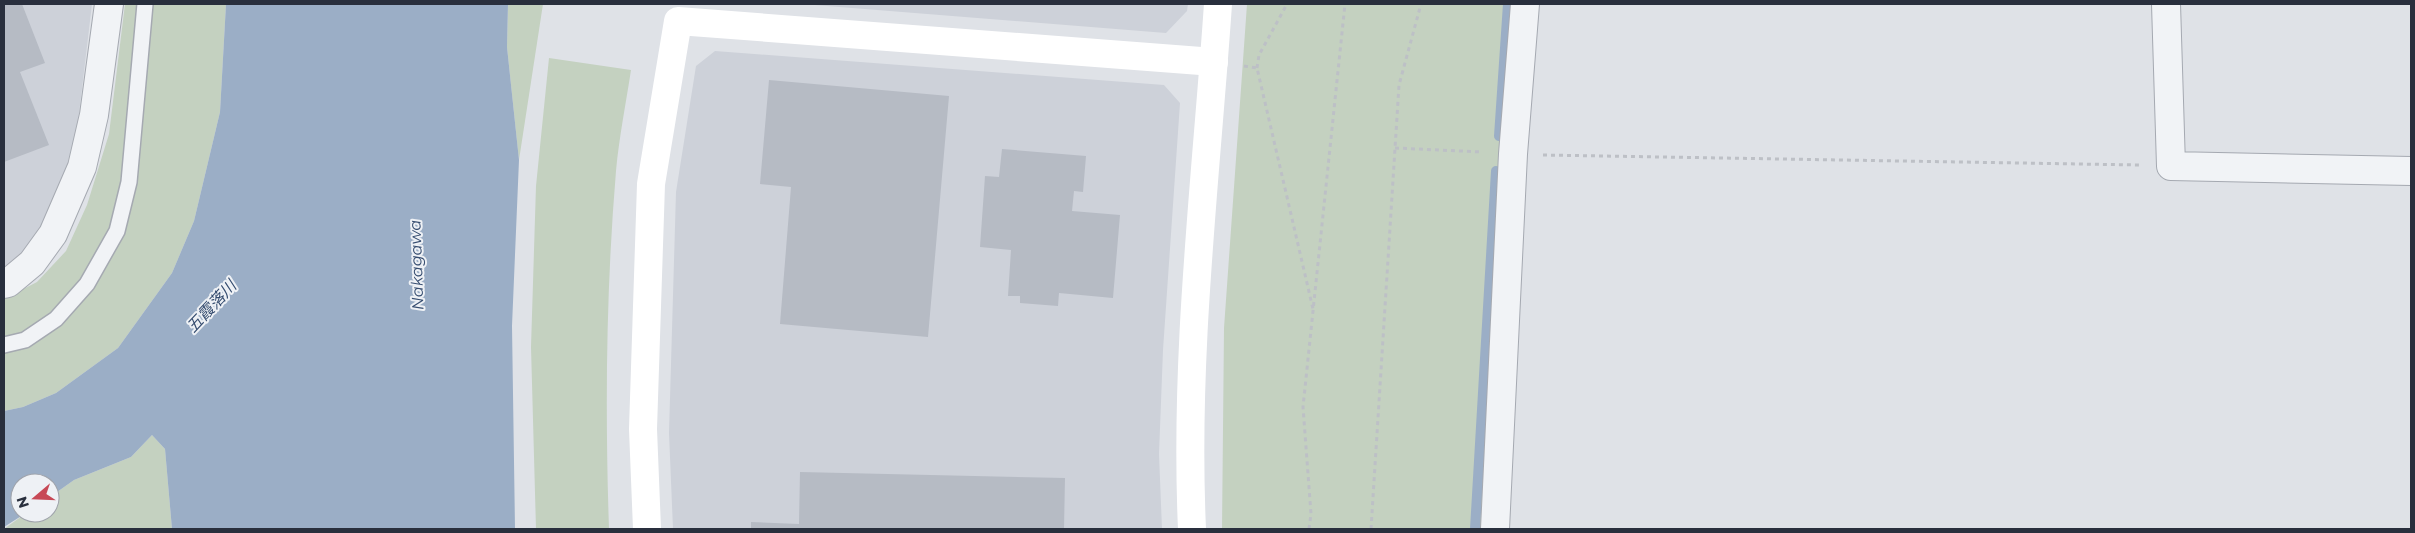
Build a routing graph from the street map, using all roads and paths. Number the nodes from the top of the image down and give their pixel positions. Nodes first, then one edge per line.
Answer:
1 (109, 4) edge
2 (146, 4) edge
3 (1218, 4) edge
4 (1286, 4) edge
5 (1345, 4) edge
6 (1421, 4) edge
7 (1525, 4) edge
8 (2166, 4) edge
9 (1225, 64) junction
10 (1257, 68) junction
11 (1395, 148) junction
12 (1513, 154) junction
13 (2171, 166) junction
14 (2411, 170) edge
15 (4, 284) edge
16 (1314, 312) junction
17 (4, 346) edge
18 (647, 529) edge
19 (1192, 529) edge
20 (1310, 529) edge
21 (1371, 529) edge
22 (1495, 529) edge

1 - 15 street
2 - 17 lane
3 - 9 street
4 - 10 path
5 - 16 path
6 - 11 path
7 - 12 street
8 - 13 street
9 - 10 path
9 - 18 street
9 - 19 street
10 - 16 path
11 - 12 path
11 - 21 path
12 - 13 path
12 - 22 street
13 - 14 street
16 - 20 path

